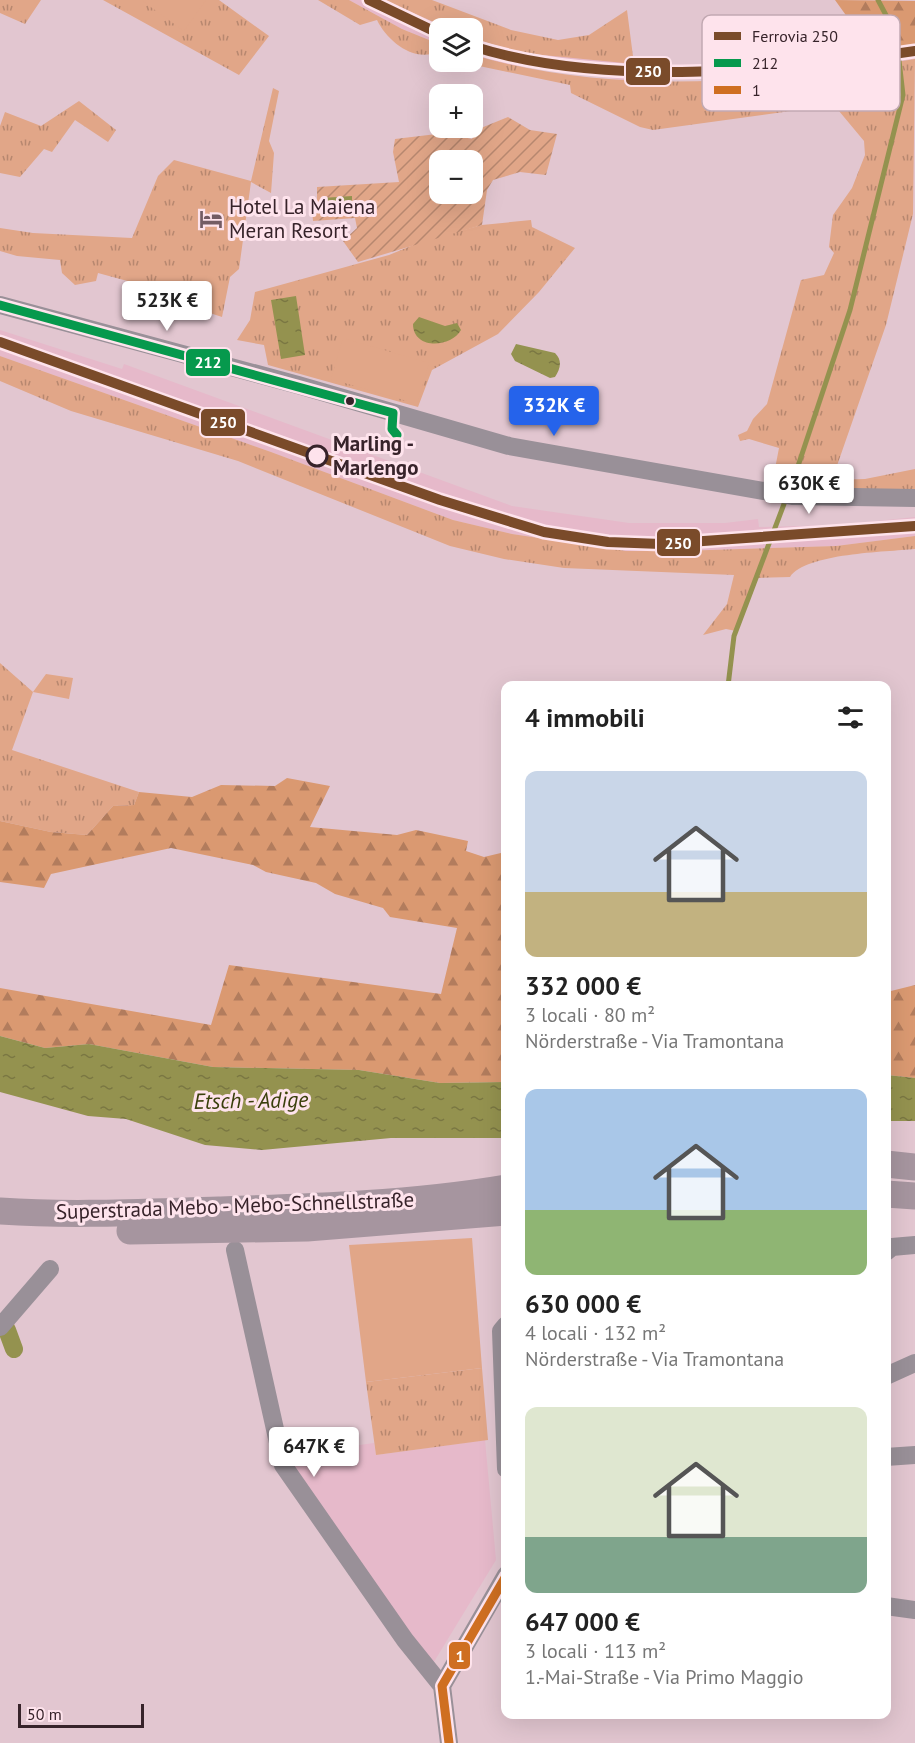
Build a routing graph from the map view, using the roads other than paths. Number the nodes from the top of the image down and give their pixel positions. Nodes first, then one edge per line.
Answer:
1 (0, 305) edge
2 (915, 498) edge
3 (891, 1165) edge
4 (915, 1167) edge
5 (501, 1189) edge
6 (891, 1194) edge
7 (915, 1196) edge
8 (0, 1211) edge
9 (499, 1212) edge
10 (39, 1223) junction
11 (0, 1229) edge
12 (915, 1245) edge
13 (891, 1248) edge
14 (235, 1250) dead end
15 (50, 1269) dead end
16 (0, 1326) edge
17 (915, 1363) edge
18 (891, 1374) edge
19 (915, 1455) edge
20 (891, 1457) edge
21 (499, 1598) edge
22 (891, 1607) edge
23 (915, 1610) edge
24 (442, 1686) junction
25 (449, 1743) edge

1 - 2 street
3 - 4 highway
5 - 10 highway, Superstrada Mebo - Mebo-Schnellstraße
6 - 7 highway
8 - 10 highway, Superstrada Mebo - Mebo-Schnellstraße
9 - 10 highway, Superstrada Mebo - Mebo-Schnellstraße
10 - 11 highway, Superstrada Mebo - Mebo-Schnellstraße
12 - 13 street
14 - 24 street
15 - 16 street
17 - 18 street
19 - 20 street
21 - 24 street
22 - 23 street
24 - 25 street

